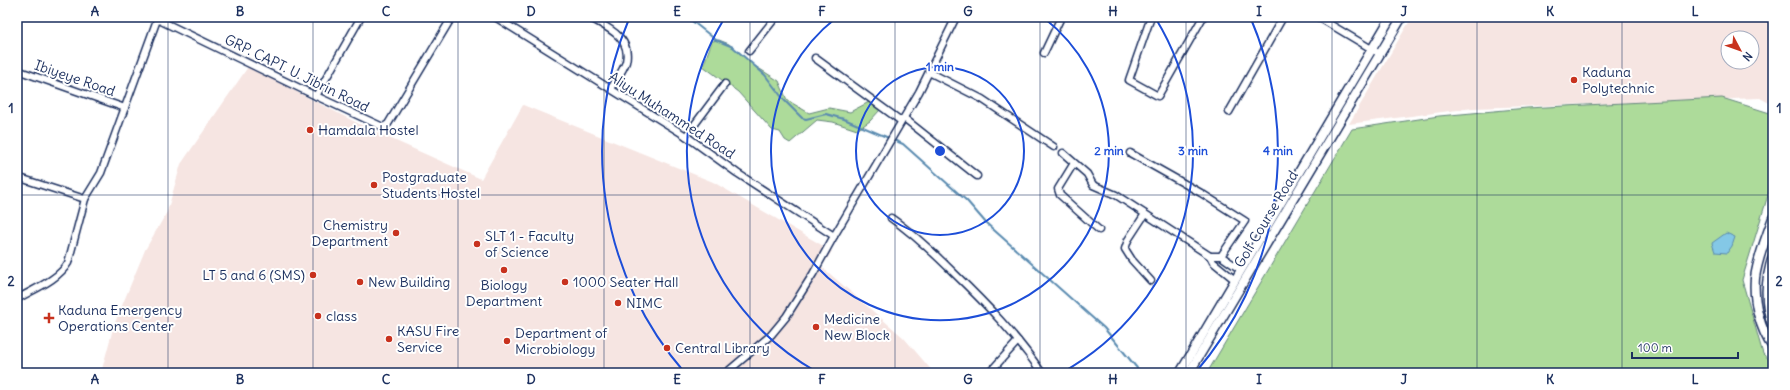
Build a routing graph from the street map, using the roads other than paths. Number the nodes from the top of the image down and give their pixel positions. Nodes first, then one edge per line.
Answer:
1 (361, 17) edge
2 (452, 17) edge
3 (495, 17) edge
4 (589, 17) edge
5 (776, 17) edge
6 (956, 17) edge
7 (1062, 17) edge
8 (1151, 17) edge
9 (1202, 17) edge
10 (1283, 17) edge
11 (1318, 17) edge
12 (1391, 17) edge
13 (1402, 17) edge
14 (158, 18) edge
15 (1372, 49) junction
16 (749, 51) dead end
17 (1044, 53) dead end
18 (1380, 54) junction
19 (815, 58) dead end
20 (17, 70) edge
21 (929, 72) junction
22 (725, 84) dead end
23 (611, 89) junction
24 (316, 96) junction
25 (125, 108) junction
26 (1229, 112) dead end
27 (902, 120) junction
28 (686, 136) junction
29 (1054, 147) dead end
30 (1063, 153) dead end
31 (1130, 153) dead end
32 (1074, 162) junction
33 (976, 176) dead end
34 (17, 177) edge
35 (85, 199) junction
36 (1145, 214) junction
37 (891, 218) dead end
38 (1773, 218) edge
39 (1099, 230) dead end
40 (834, 236) junction
41 (1210, 256) junction
42 (1221, 256) junction
43 (1773, 256) edge
44 (1241, 270) junction
45 (1235, 280) junction
46 (1151, 281) dead end
47 (17, 299) edge
48 (1773, 327) edge
49 (1018, 341) junction
50 (1773, 348) edge
51 (726, 373) edge
52 (989, 373) edge
53 (1042, 373) edge
54 (1180, 373) edge
55 (1189, 373) edge

1 - 24 street
2 - 24 street, GRP. CAPT. U. Jibrin Road
3 - 23 street, Aliyu Muhammed Road
4 - 23 street
5 - 16 street
6 - 21 street
7 - 17 street
8 - 9 street
10 - 26 street
11 - 15 street
12 - 15 street, Golf Course Road
13 - 18 street, Golf Course Road
14 - 24 street, GRP. CAPT. U. Jibrin Road
14 - 25 street
15 - 18 street
15 - 44 street, Golf Course Road
18 - 55 street, Golf Course Road
19 - 27 street
20 - 25 street, Ibiyeye Road
21 - 27 street
21 - 29 street
22 - 28 street
23 - 28 street, Aliyu Muhammed Road
25 - 35 street
27 - 33 street
27 - 40 street
28 - 40 street, Aliyu Muhammed Road
30 - 32 street
31 - 42 street
32 - 36 street
32 - 39 street
34 - 35 street
35 - 47 street
36 - 41 street
36 - 46 street
37 - 49 street
38 - 50 street
40 - 51 street
41 - 42 street
41 - 45 street
42 - 44 street
43 - 48 street
44 - 45 street, Golf Course Road
45 - 54 street, Golf Course Road
49 - 52 street
49 - 53 street

